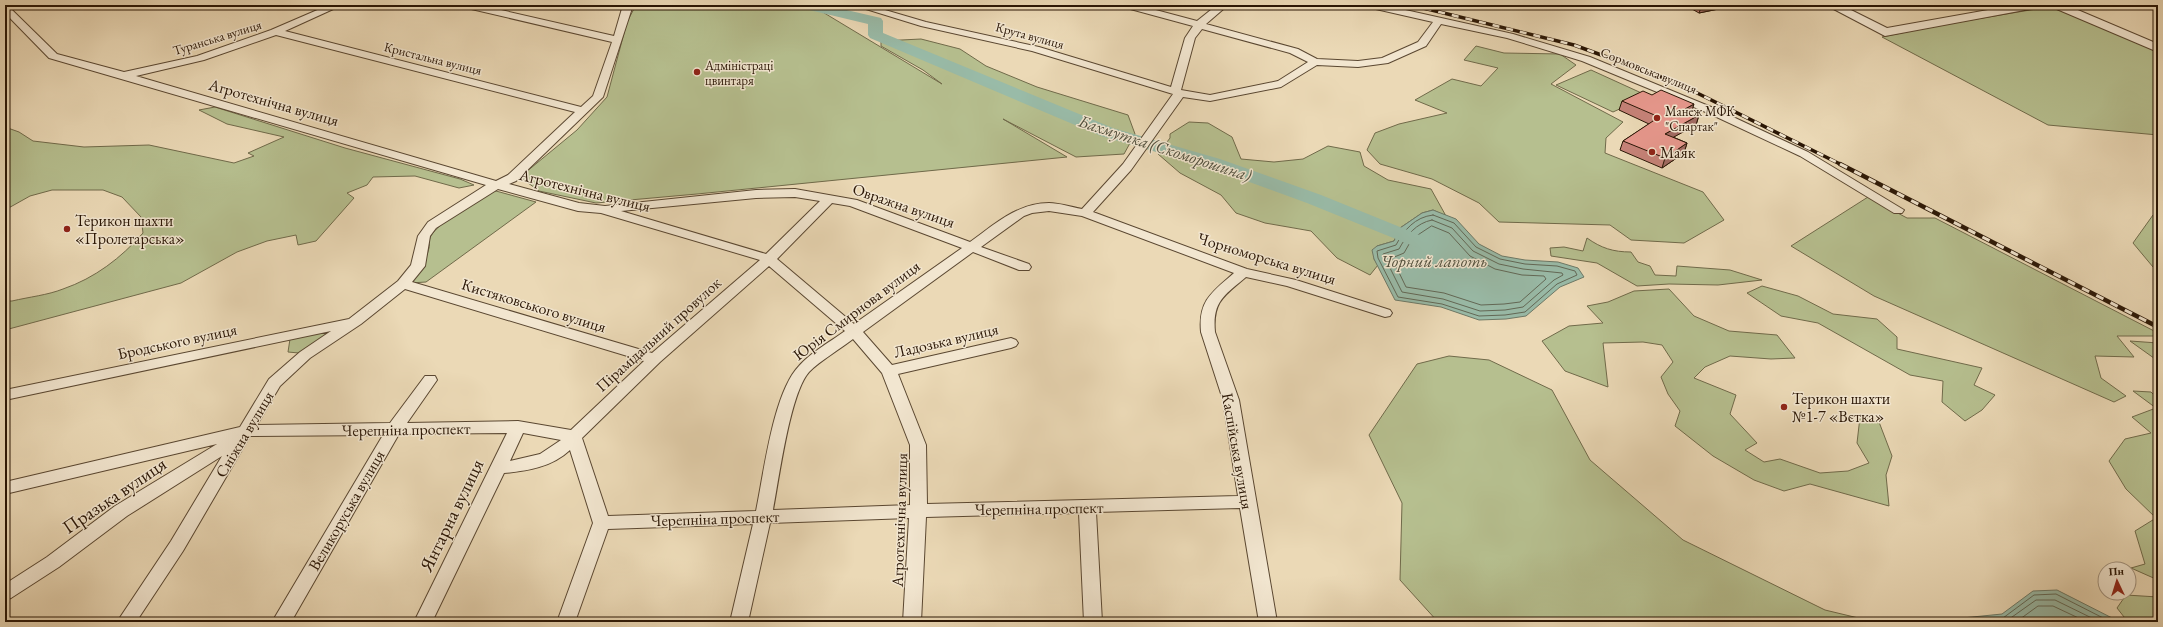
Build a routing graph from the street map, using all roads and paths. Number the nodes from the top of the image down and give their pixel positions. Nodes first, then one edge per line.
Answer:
1 (337, 5) edge
2 (467, 5) edge
3 (628, 5) edge
4 (858, 5) edge
5 (1126, 5) edge
6 (1223, 5) edge
7 (1370, 5) edge
8 (1832, 5) edge
9 (2035, 5) edge
10 (2056, 5) edge
11 (5, 8) edge
12 (1439, 20) junction
13 (1200, 24) junction
14 (275, 32) junction
15 (618, 40) junction
16 (2158, 48) edge
17 (1315, 62) junction
18 (123, 75) junction
19 (1177, 92) junction
20 (584, 111) junction
21 (498, 185) junction
22 (828, 200) junction
23 (1050, 206) joint
24 (602, 209) junction
25 (1898, 210) dead end
26 (1090, 215) junction
27 (972, 247) junction
28 (769, 259) junction
29 (1024, 267) dead end
30 (1243, 272) junction
31 (403, 284) junction
32 (1385, 313) dead end
33 (356, 321) junction
34 (854, 331) junction
35 (1011, 343) dead end
36 (655, 359) junction
37 (889, 371) junction
38 (430, 380) dead end
39 (5, 396) edge
40 (518, 427) junction
41 (394, 429) junction
42 (247, 431) junction
43 (573, 436) junction
44 (498, 468) junction
45 (5, 488) edge
46 (1247, 502) junction
47 (1087, 507) junction
48 (918, 511) junction
49 (763, 517) junction
50 (602, 523) junction
51 (5, 593) edge
52 (126, 622) edge
53 (281, 622) edge
54 (423, 622) edge
55 (566, 622) edge
56 (739, 622) edge
57 (912, 622) edge
58 (1093, 622) edge
59 (1268, 622) edge

1 - 14 street, Туранська вулиця
2 - 15 street
3 - 15 street, Сніжна вулиця
4 - 19 street, Крута вулиця
5 - 13 street
6 - 13 street
7 - 12 street, Сормовська вулиця
8 - 9 street
10 - 16 street
11 - 18 street, Агротехнічна вулиця
12 - 17 street
12 - 25 street, Сормовська вулиця
13 - 17 street
13 - 19 street
14 - 18 street, Туранська вулиця
14 - 20 street, Кристальна вулиця
15 - 20 street, Сніжна вулиця
17 - 19 street, Крута вулиця
18 - 21 street, Агротехнічна вулиця
19 - 26 street
20 - 21 street, Сніжна вулиця
21 - 24 street, Агротехнічна вулиця
21 - 31 street, Сніжна вулиця
22 - 24 street, Овражна вулиця
22 - 27 street, Овражна вулиця
22 - 28 street, Пірамідальний провулок
23 - 26 street, Чорноморська вулиця
23 - 27 street, Юрія Смирнова вулиця
24 - 28 street, Агротехнічна вулиця
26 - 30 street, Чорноморська вулиця
27 - 29 street, Овражна вулиця
27 - 34 street, Юрія Смирнова вулиця
28 - 34 street, Агротехнічна вулиця
28 - 36 street, Пірамідальний провулок
30 - 32 street, Чорноморська вулиця
30 - 46 street, Каспійська вулиця
31 - 33 street, Сніжна вулиця
31 - 36 street, Кистяковського вулиця
33 - 39 street, Бродського вулиця
33 - 42 street, Сніжна вулиця
34 - 37 street, Агротехнічна вулиця
34 - 49 street, Юрія Смирнова вулиця
35 - 37 street, Ладозька вулиця
36 - 43 street, Пірамідальний провулок
37 - 48 street, Агротехнічна вулиця
38 - 41 street, Великоруська вулиця
40 - 41 street, Черепніна проспект
40 - 43 street, Черепніна проспект
40 - 44 street, Янтарна вулиця
41 - 42 street, Черепніна проспект
41 - 53 street, Великоруська вулиця
42 - 45 street, Черепніна проспект
42 - 51 street, Празька вулиця
42 - 52 street, Сніжна вулиця
43 - 44 street, Пірамідальний провулок
43 - 50 street
44 - 54 street, Янтарна вулиця
46 - 47 street, Черепніна проспект
46 - 59 street, Каспійська вулиця
47 - 48 street, Черепніна проспект
47 - 58 street
48 - 49 street, Черепніна проспект
48 - 57 street, Агротехнічна вулиця
49 - 50 street, Черепніна проспект
49 - 56 street, Юрія Смирнова вулиця
50 - 55 street

